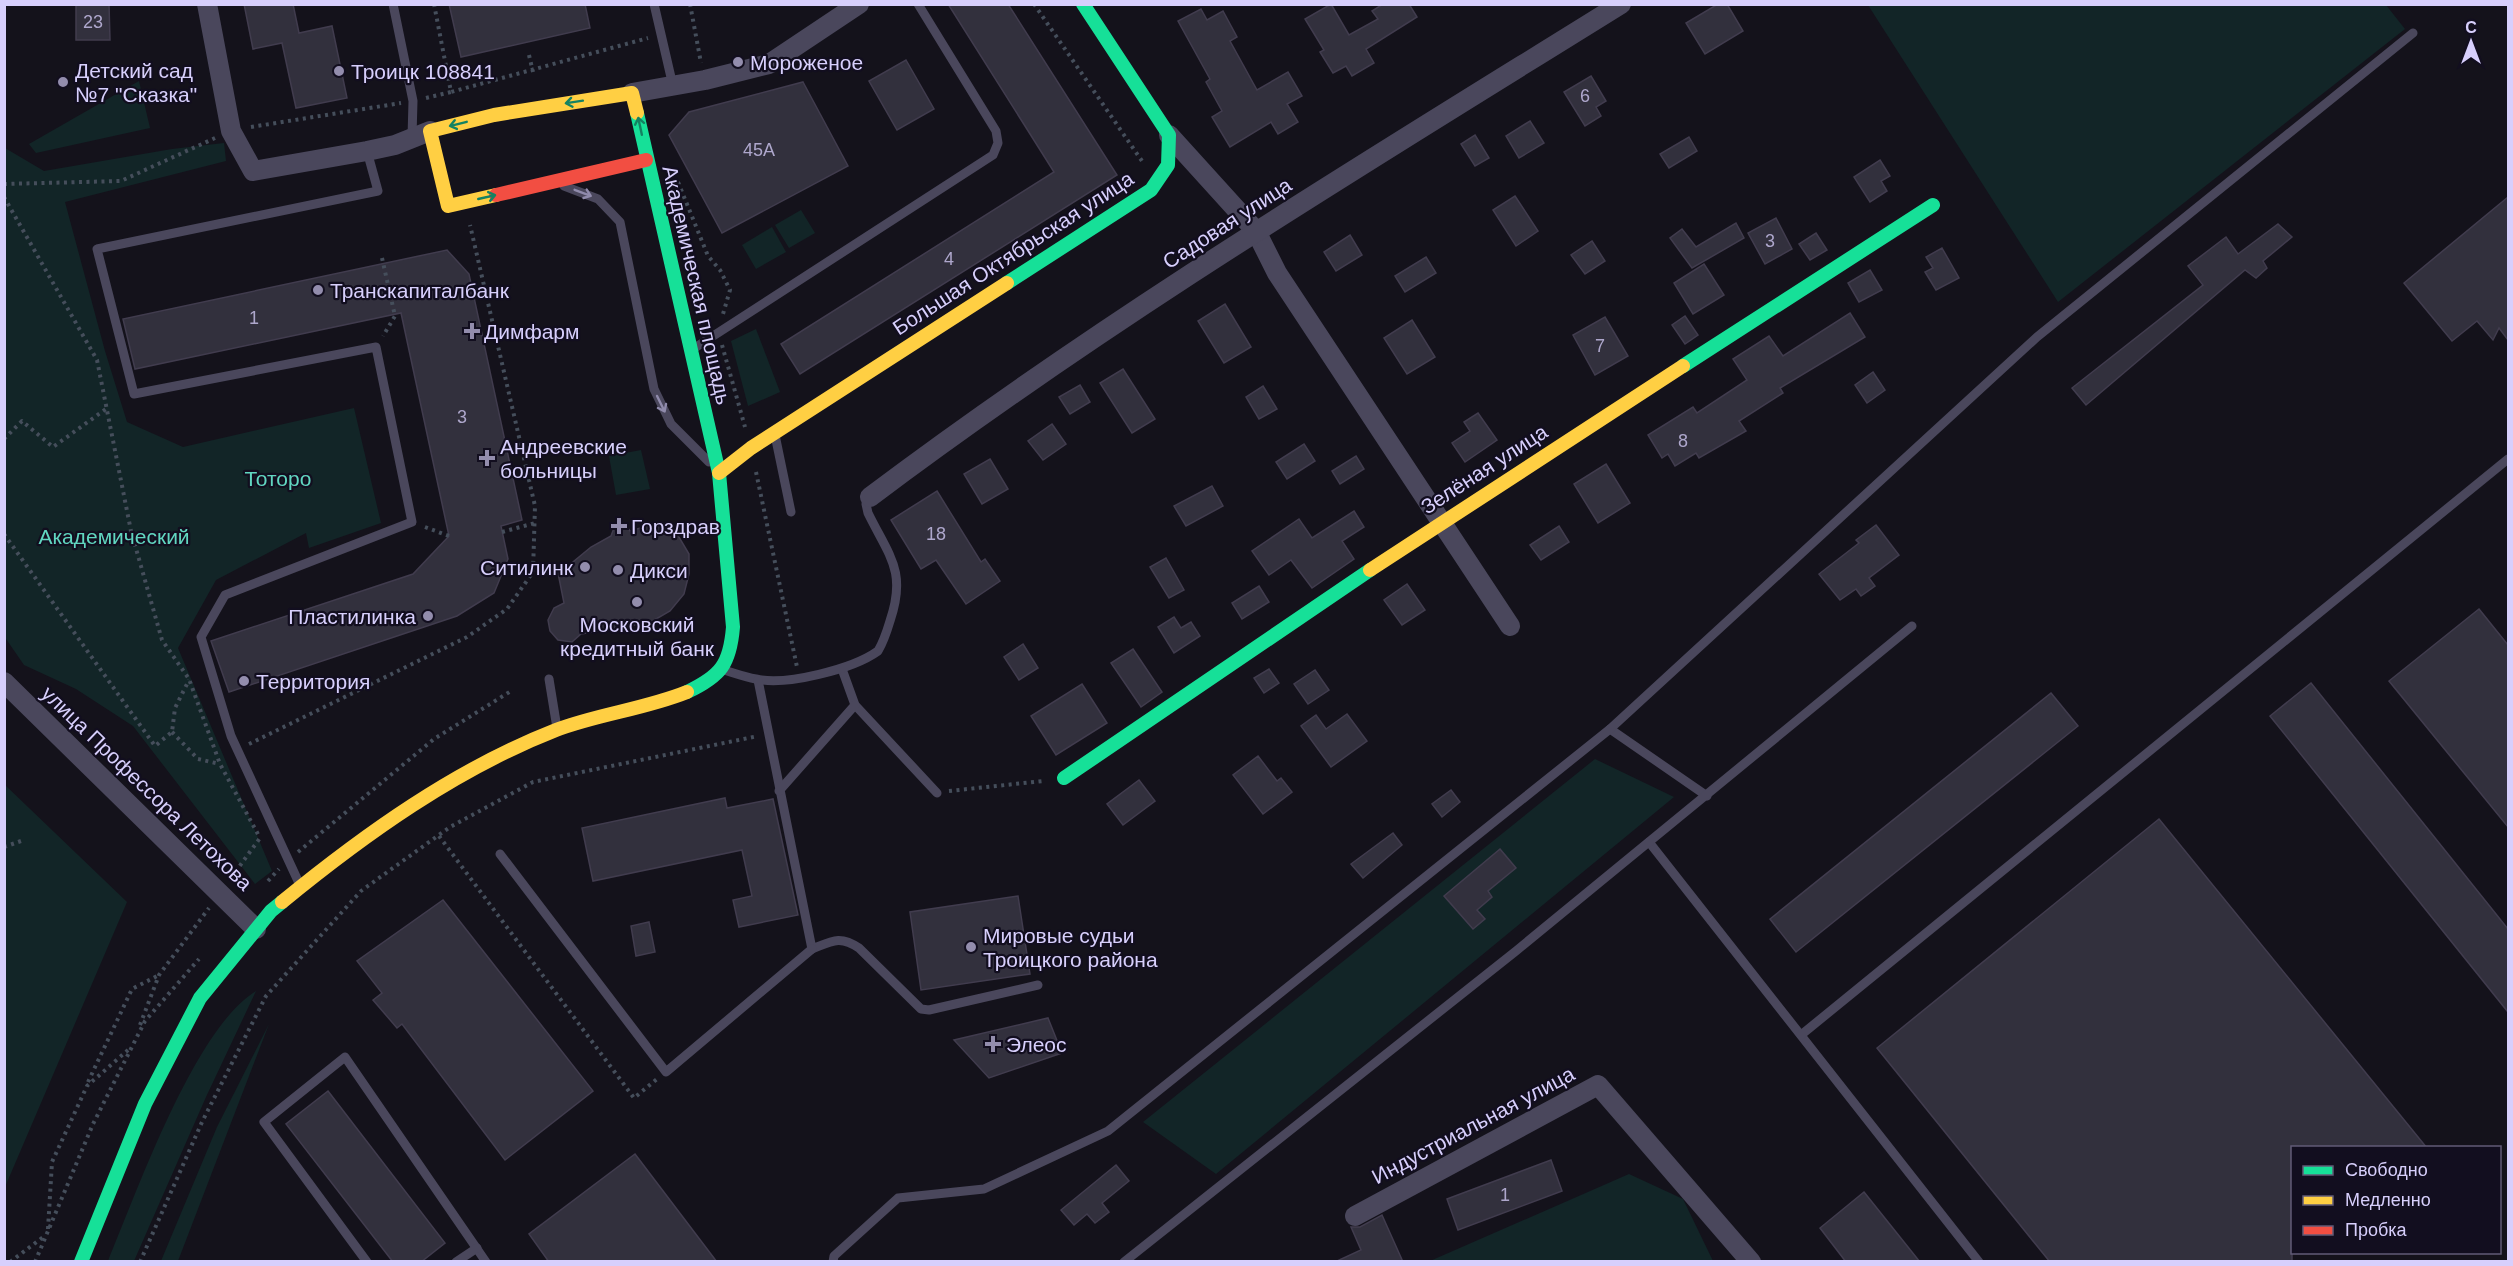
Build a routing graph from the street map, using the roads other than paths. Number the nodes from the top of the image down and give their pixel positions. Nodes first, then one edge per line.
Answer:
1 (207, 4) edge
2 (393, 4) edge
3 (654, 4) edge
4 (859, 4) edge
5 (918, 4) edge
6 (1083, 4) edge
7 (1621, 4) edge
8 (837, 11) edge
9 (2413, 33) dead end
10 (673, 86) junction
11 (632, 93) junction
12 (421, 134) junction
13 (1169, 135) junction
14 (367, 151) junction
15 (646, 160) junction
16 (526, 188) junction
17 (1933, 205) dead end
18 (1256, 231) junction
19 (691, 350) junction
20 (774, 432) junction
21 (2508, 459) edge
22 (719, 473) junction
23 (870, 497) joint
24 (791, 512) dead end
25 (1441, 522) junction
26 (1510, 626) dead end
27 (1912, 626) dead end
28 (722, 669) junction
29 (842, 669) junction
30 (549, 680) dead end
31 (758, 680) junction
32 (4, 682) edge
33 (855, 705) junction
34 (1610, 729) junction
35 (557, 730) junction
36 (1064, 778) road end
37 (779, 791) junction
38 (937, 793) road end
39 (1707, 796) junction
40 (1650, 842) junction
41 (500, 854) dead end
42 (301, 886) junction
43 (256, 929) junction
44 (812, 949) junction
45 (1038, 985) dead end
46 (1801, 1035) junction
47 (1355, 1216) dead end
48 (477, 1248) junction
49 (81, 1262) edge
50 (367, 1262) edge
51 (456, 1262) edge
52 (486, 1262) edge
53 (833, 1262) edge
54 (1124, 1262) edge
55 (1750, 1262) edge
56 (1979, 1262) edge

1 - 14 street
2 - 12 lane
3 - 10 lane
4 - 8 street
5 - 19 lane
6 - 13 street
7 - 18 street, Садовая улица
8 - 10 street
9 - 34 lane
10 - 11 street
11 -> 12 street
15 -> 11 street
12 - 14 street
12 -> 16 street, Академическая площадь
13 - 18 street
13 - 20 street, Большая Октябрьская улица
14 - 42 lane
15 - 16 street, Академическая площадь
15 - 19 street, Академическая площадь
16 -> 22 lane
17 - 25 street, Зелёная улица
18 - 23 street, Садовая улица
18 - 25 street
19 - 22 street, Академическая площадь
20 - 22 street, Большая Октябрьская улица
20 - 24 lane
21 - 46 lane
22 - 28 street, Академическая площадь
23 - 29 lane
25 - 26 street
25 - 36 street, Зелёная улица
27 - 39 lane
28 - 31 lane
28 - 35 street
29 - 31 lane
29 - 33 lane
30 - 35 lane
31 - 37 lane
32 - 43 street, улица Профессора Летохова
33 - 37 lane
33 - 38 lane
34 - 39 lane
34 - 53 lane
35 - 42 street
37 - 44 lane
39 - 40 lane
40 - 46 lane
40 - 54 lane
41 - 44 lane
42 - 43 street
43 - 49 street
44 - 45 lane
46 - 56 lane
47 - 55 street, Индустриальная улица
48 - 50 lane
48 - 51 lane
48 - 52 lane

